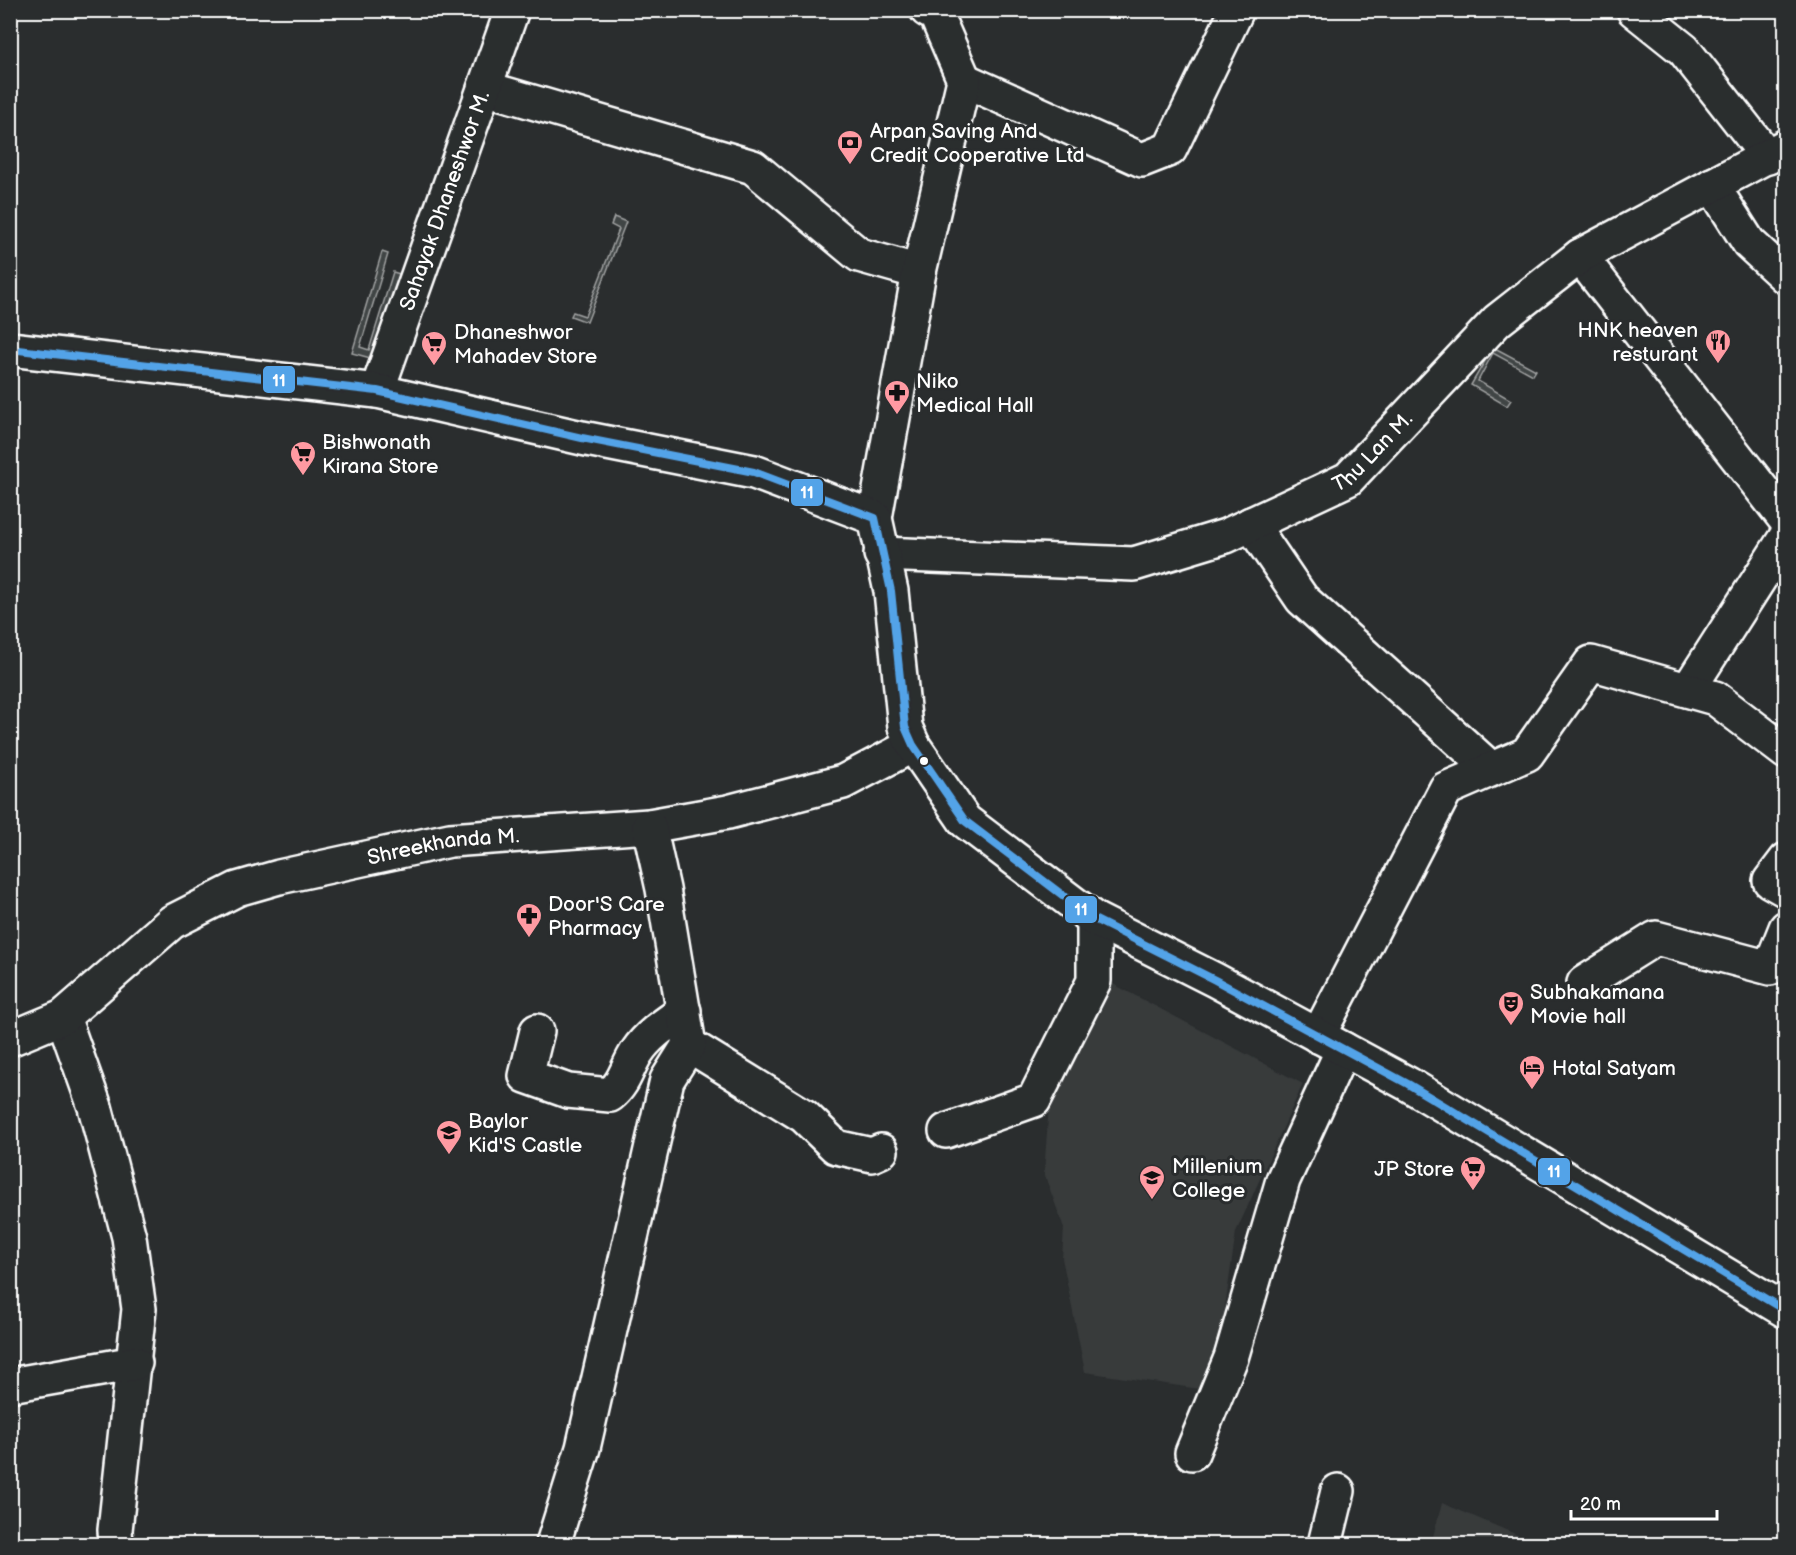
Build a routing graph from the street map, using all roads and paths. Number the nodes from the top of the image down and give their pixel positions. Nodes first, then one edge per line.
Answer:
1 (512, 10) edge
2 (1237, 10) edge
3 (1634, 10) edge
4 (934, 12) edge
5 (964, 80) junction
6 (484, 88) junction
7 (1777, 151) edge
8 (1712, 185) junction
9 (1580, 256) junction
10 (919, 272) junction
11 (1785, 277) edge
12 (10, 349) edge
13 (377, 391) junction
14 (874, 518) junction
15 (1785, 520) edge
16 (1251, 524) junction
17 (1785, 537) edge
18 (881, 554) junction
19 (1688, 690) junction
20 (913, 745) junction
21 (1785, 752) edge
22 (1491, 769) junction
23 (650, 826) junction
24 (1785, 860) edge
25 (1785, 890) edge
26 (1094, 919) junction
27 (1785, 928) edge
28 (1584, 983) dead end
29 (684, 1011) junction
30 (63, 1017) junction
31 (537, 1031) dead end
32 (10, 1039) edge
33 (1330, 1042) junction
34 (689, 1045) junction
35 (946, 1131) dead end
36 (881, 1150) dead end
37 (1785, 1311) edge
38 (135, 1363) junction
39 (10, 1385) edge
40 (1192, 1453) dead end
41 (1338, 1491) dead end
42 (116, 1545) edge
43 (553, 1545) edge
44 (1324, 1545) edge

1 - 6 street, Sahayak Dhaneshwor M.
2 - 5 street
3 - 7 street
4 - 5 street
5 - 10 street
6 - 10 street
6 - 13 street, Sahayak Dhaneshwor M.
7 - 8 street, Thu Lan M.
8 - 9 street, Thu Lan M.
8 - 11 street
9 - 15 street
9 - 16 street, Thu Lan M.
10 - 14 street
12 - 13 street
13 - 14 street
14 - 18 street
16 - 18 street, Thu Lan M.
16 - 22 street
17 - 19 street
18 - 20 street
19 - 21 street
19 - 22 street
20 - 23 street, Shreekhanda M.
20 - 26 street
22 - 33 street
23 - 29 street
23 - 30 street, Shreekhanda M.
24 - 25 street
26 - 33 street
26 - 35 street
27 - 28 street
29 - 31 street
29 - 34 street
30 - 32 street, Shreekhanda M.
30 - 38 street
33 - 37 street
33 - 40 street
34 - 36 street
34 - 43 street
38 - 39 street
38 - 42 street
41 - 44 street

